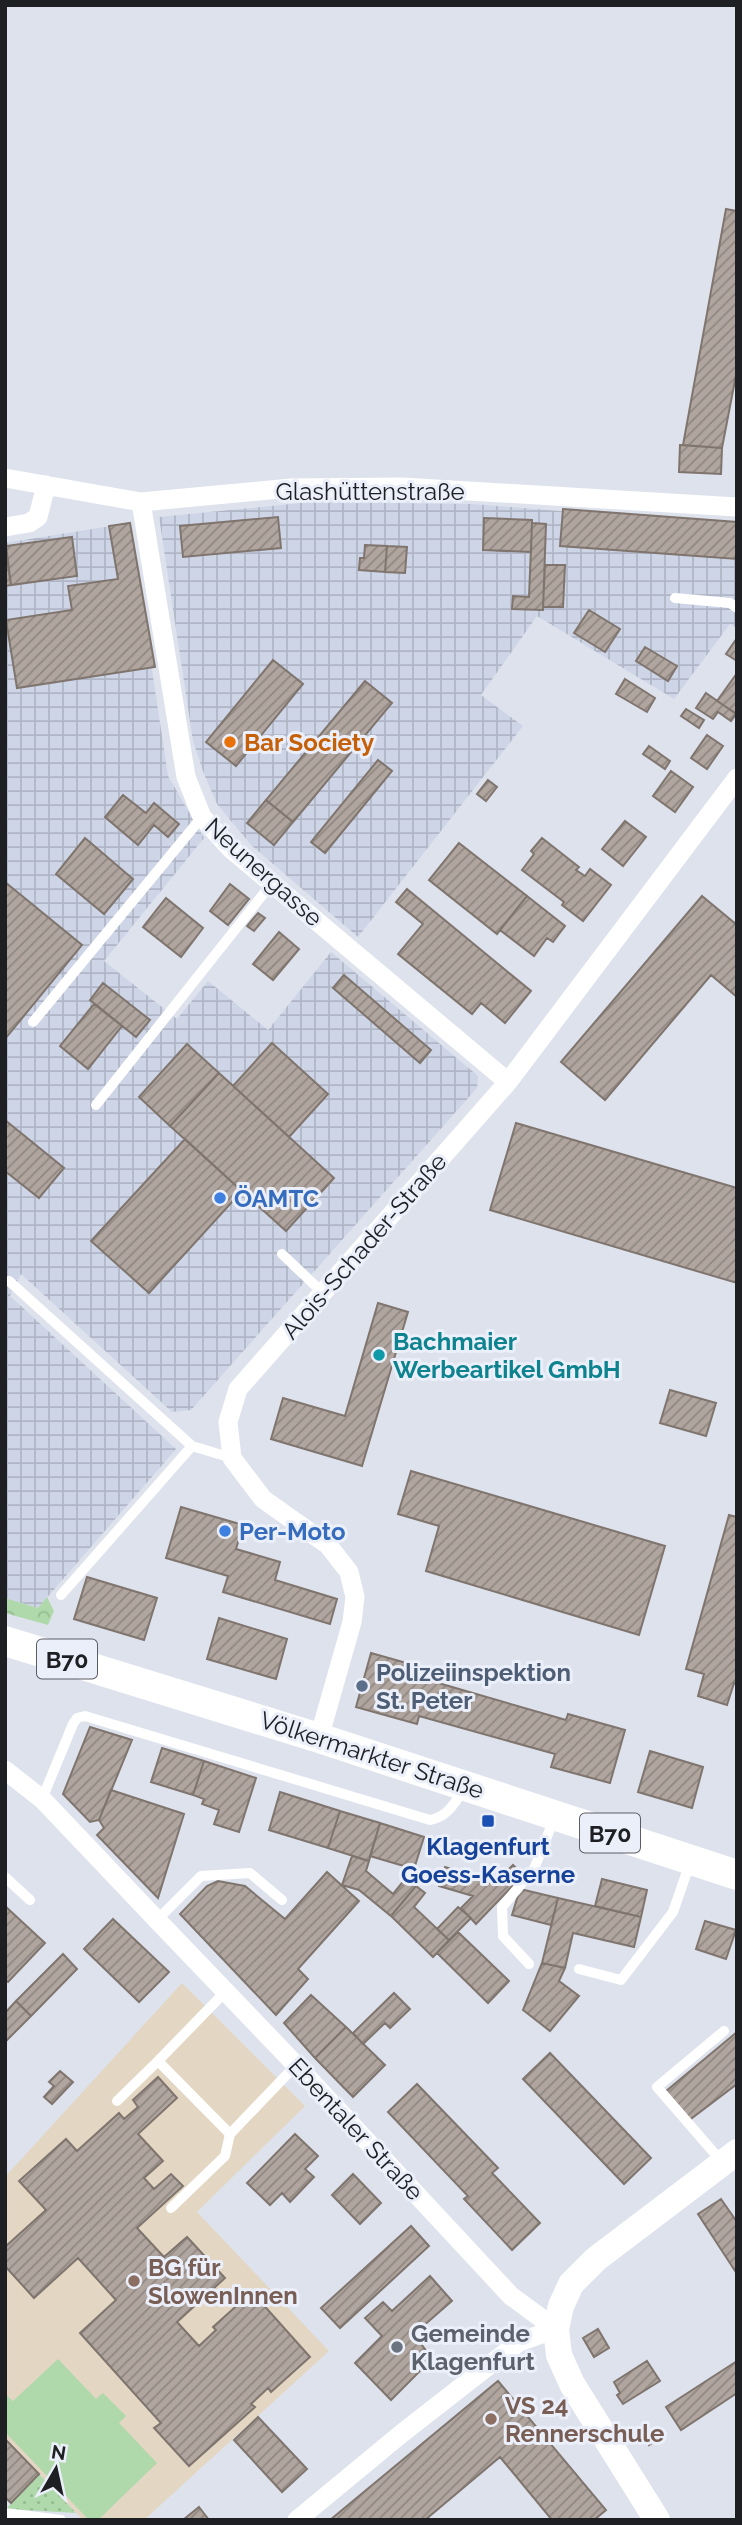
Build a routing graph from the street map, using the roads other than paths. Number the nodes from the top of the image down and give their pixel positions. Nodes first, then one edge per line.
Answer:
1 (5, 478) edge
2 (46, 485) junction
3 (141, 502) junction
4 (737, 506) edge
5 (5, 527) edge
6 (675, 598) dead end
7 (737, 608) edge
8 (737, 778) edge
9 (202, 817) junction
10 (272, 883) junction
11 (33, 1023) dead end
12 (508, 1082) junction
13 (96, 1105) dead end
14 (282, 1254) dead end
15 (9, 1281) dead end
16 (323, 1293) junction
17 (192, 1446) junction
18 (232, 1458) junction
19 (61, 1595) dead end
20 (5, 1641) edge
21 (318, 1738) junction
22 (5, 1770) edge
23 (467, 1786) junction
24 (42, 1799) junction
25 (556, 1815) junction
26 (691, 1859) junction
27 (737, 1875) edge
28 (5, 1877) edge
29 (282, 1899) dead end
30 (30, 1900) dead end
31 (157, 1920) junction
32 (529, 1964) dead end
33 (579, 1969) dead end
34 (226, 1991) junction
35 (724, 2031) dead end
36 (158, 2061) junction
37 (296, 2065) junction
38 (117, 2101) dead end
39 (230, 2134) junction
40 (730, 2157) edge
41 (171, 2208) dead end
42 (556, 2329) junction
43 (5, 2513) edge
44 (61, 2520) edge
45 (297, 2520) edge
46 (657, 2520) edge

1 - 2 street, Glashüttenstraße
2 - 3 street, Glashüttenstraße
2 - 5 street
3 - 4 street, Glashüttenstraße
3 - 9 street, Neunergasse
6 - 7 lane
8 - 12 street, Alois-Schader-Straße
9 - 10 street, Neunergasse
9 - 11 lane
10 - 12 street, Neunergasse
10 - 13 lane
12 - 16 street, Alois-Schader-Straße
14 - 16 lane
15 - 17 lane
16 - 18 street, Alois-Schader-Straße
17 - 18 lane
17 - 19 lane
18 - 21 street
20 - 21 main road, Völkermarkter Straße / B70
21 - 23 main road, Völkermarkter Straße / B70
22 - 24 street, Ebentaler Straße
23 - 24 lane
23 - 25 main road, Völkermarkter Straße / B70
24 - 31 street, Ebentaler Straße
25 - 26 main road, Völkermarkter Straße / B70
25 - 32 lane
26 - 27 main road, Völkermarkter Straße / B70
26 - 33 lane
28 - 30 lane
29 - 31 lane
31 - 34 street, Ebentaler Straße
34 - 36 lane
34 - 37 street, Ebentaler Straße
35 - 40 lane
36 - 38 lane
36 - 39 lane
37 - 39 lane
37 - 42 street, Ebentaler Straße
39 - 41 lane
40 - 42 main road
42 - 45 street
42 - 46 main road
43 - 44 lane

